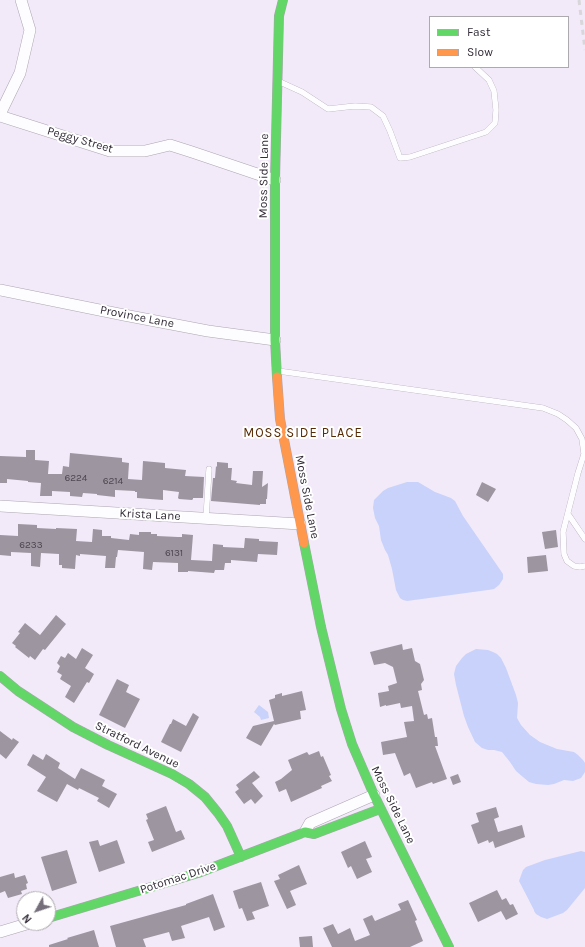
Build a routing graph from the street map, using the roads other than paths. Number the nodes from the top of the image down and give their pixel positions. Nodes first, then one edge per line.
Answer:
1 (21, 0) edge
2 (283, 0) edge
3 (476, 68) edge
4 (278, 81) junction
5 (0, 115) edge
6 (276, 180) junction
7 (0, 290) edge
8 (275, 340) junction
9 (276, 371) junction
10 (209, 469) dead end
11 (0, 506) edge
12 (568, 514) junction
13 (206, 519) junction
14 (300, 524) junction
15 (585, 539) edge
16 (585, 566) edge
17 (0, 676) edge
18 (374, 795) junction
19 (380, 809) junction
20 (305, 832) junction
21 (241, 857) junction
22 (56, 916) edge
23 (16, 927) edge
24 (0, 932) edge
25 (449, 947) edge

1 - 5 street
2 - 4 street, Moss Side Lane
3 - 4 lane
4 - 6 street, Moss Side Lane
5 - 6 street, Peggy Street
6 - 8 street, Moss Side Lane
7 - 8 street, Province Lane
8 - 9 street, Moss Side Lane
9 - 12 lane
9 - 14 street, Moss Side Lane
10 - 13 lane
11 - 13 street, Krista Lane
12 - 15 lane
12 - 16 lane
13 - 14 street, Krista Lane
14 - 18 street, Moss Side Lane
17 - 21 street, Stratford Avenue
18 - 19 street, Moss Side Lane
18 - 20 street, Potomac Drive
19 - 20 street, Potomac Drive
19 - 25 street, Moss Side Lane
20 - 21 street, Potomac Drive
21 - 22 street, Potomac Drive
23 - 24 street

